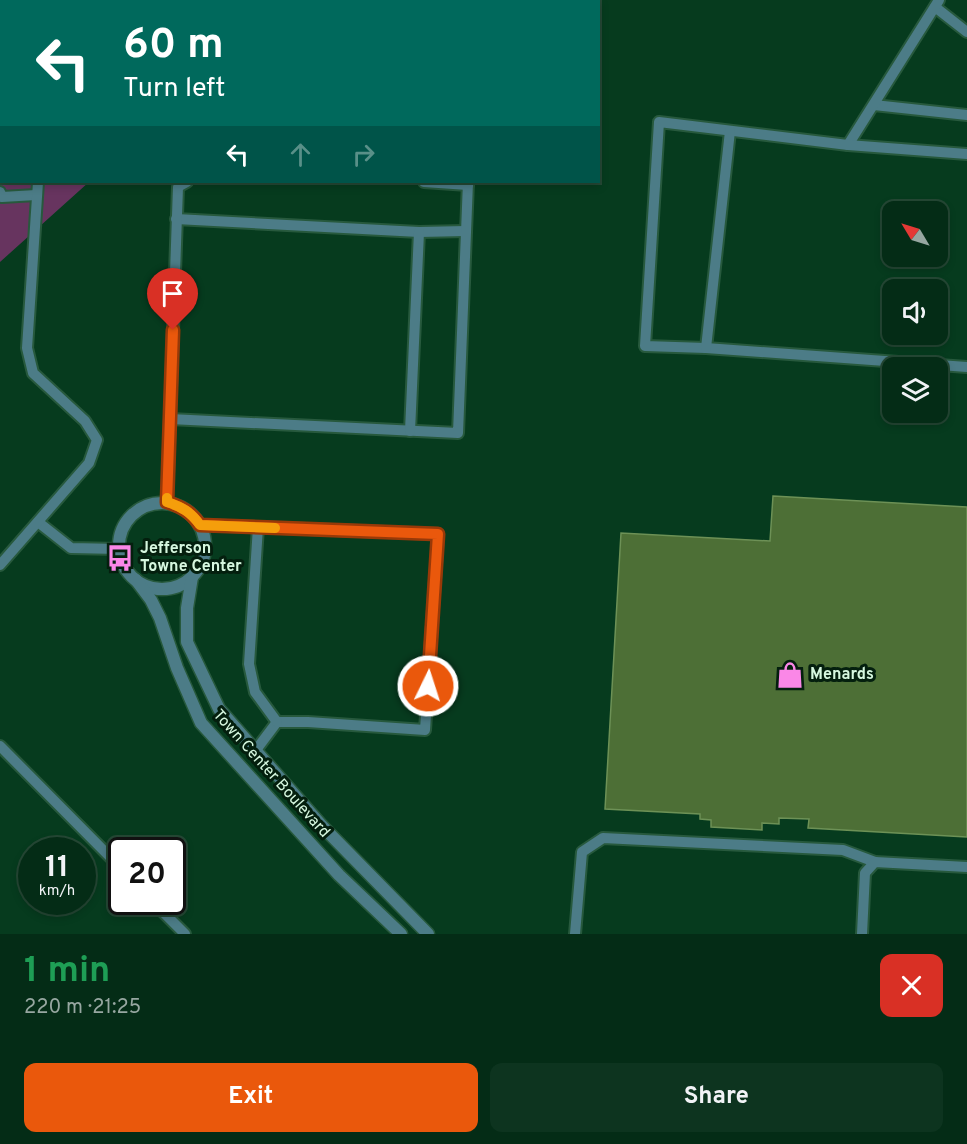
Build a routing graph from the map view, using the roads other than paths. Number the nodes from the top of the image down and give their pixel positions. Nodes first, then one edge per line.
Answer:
1 (937, 4) edge
2 (967, 32) edge
3 (874, 105) junction
4 (967, 115) edge
5 (730, 130) junction
6 (848, 145) junction
7 (967, 154) edge
8 (38, 183) edge
9 (185, 183) edge
10 (468, 183) edge
11 (0, 192) edge
12 (36, 195) junction
13 (176, 219) junction
14 (466, 231) junction
15 (419, 232) junction
16 (706, 348) junction
17 (967, 367) edge
18 (170, 419) junction
19 (410, 431) junction
20 (167, 502) junction
21 (38, 522) junction
22 (200, 525) junction
23 (258, 527) junction
24 (119, 549) junction
25 (0, 565) edge
26 (192, 577) junction
27 (136, 580) junction
28 (277, 722) junction
29 (0, 746) edge
30 (256, 750) junction
31 (108, 855) edge
32 (875, 862) junction
33 (967, 867) edge
34 (166, 915) edge
35 (185, 934) edge
36 (401, 934) edge
37 (428, 934) edge
38 (575, 934) edge
39 (862, 934) edge

1 - 2 lane
1 - 3 lane
3 - 4 lane
3 - 6 lane
5 - 6 lane
5 - 16 lane
5 - 16 lane
6 - 7 lane
8 - 12 lane
9 - 13 lane
10 - 14 lane
11 - 12 lane
12 - 21 lane
13 - 15 lane
13 - 18 lane
14 - 15 lane
14 - 19 lane
15 - 19 lane
16 - 17 lane
18 - 19 lane
18 - 20 lane
20 - 22 street
20 - 24 street
21 - 24 lane
21 - 25 lane
22 - 23 lane
22 - 26 street
23 - 28 lane
23 - 28 lane
24 - 27 street
26 - 27 street
26 - 30 street, Town Center Boulevard
27 - 36 street, Town Center Boulevard
28 - 30 lane
29 - 31 lane
30 - 37 street, Town Center Boulevard
32 - 33 lane
32 - 38 lane
32 - 39 lane
34 - 35 lane

